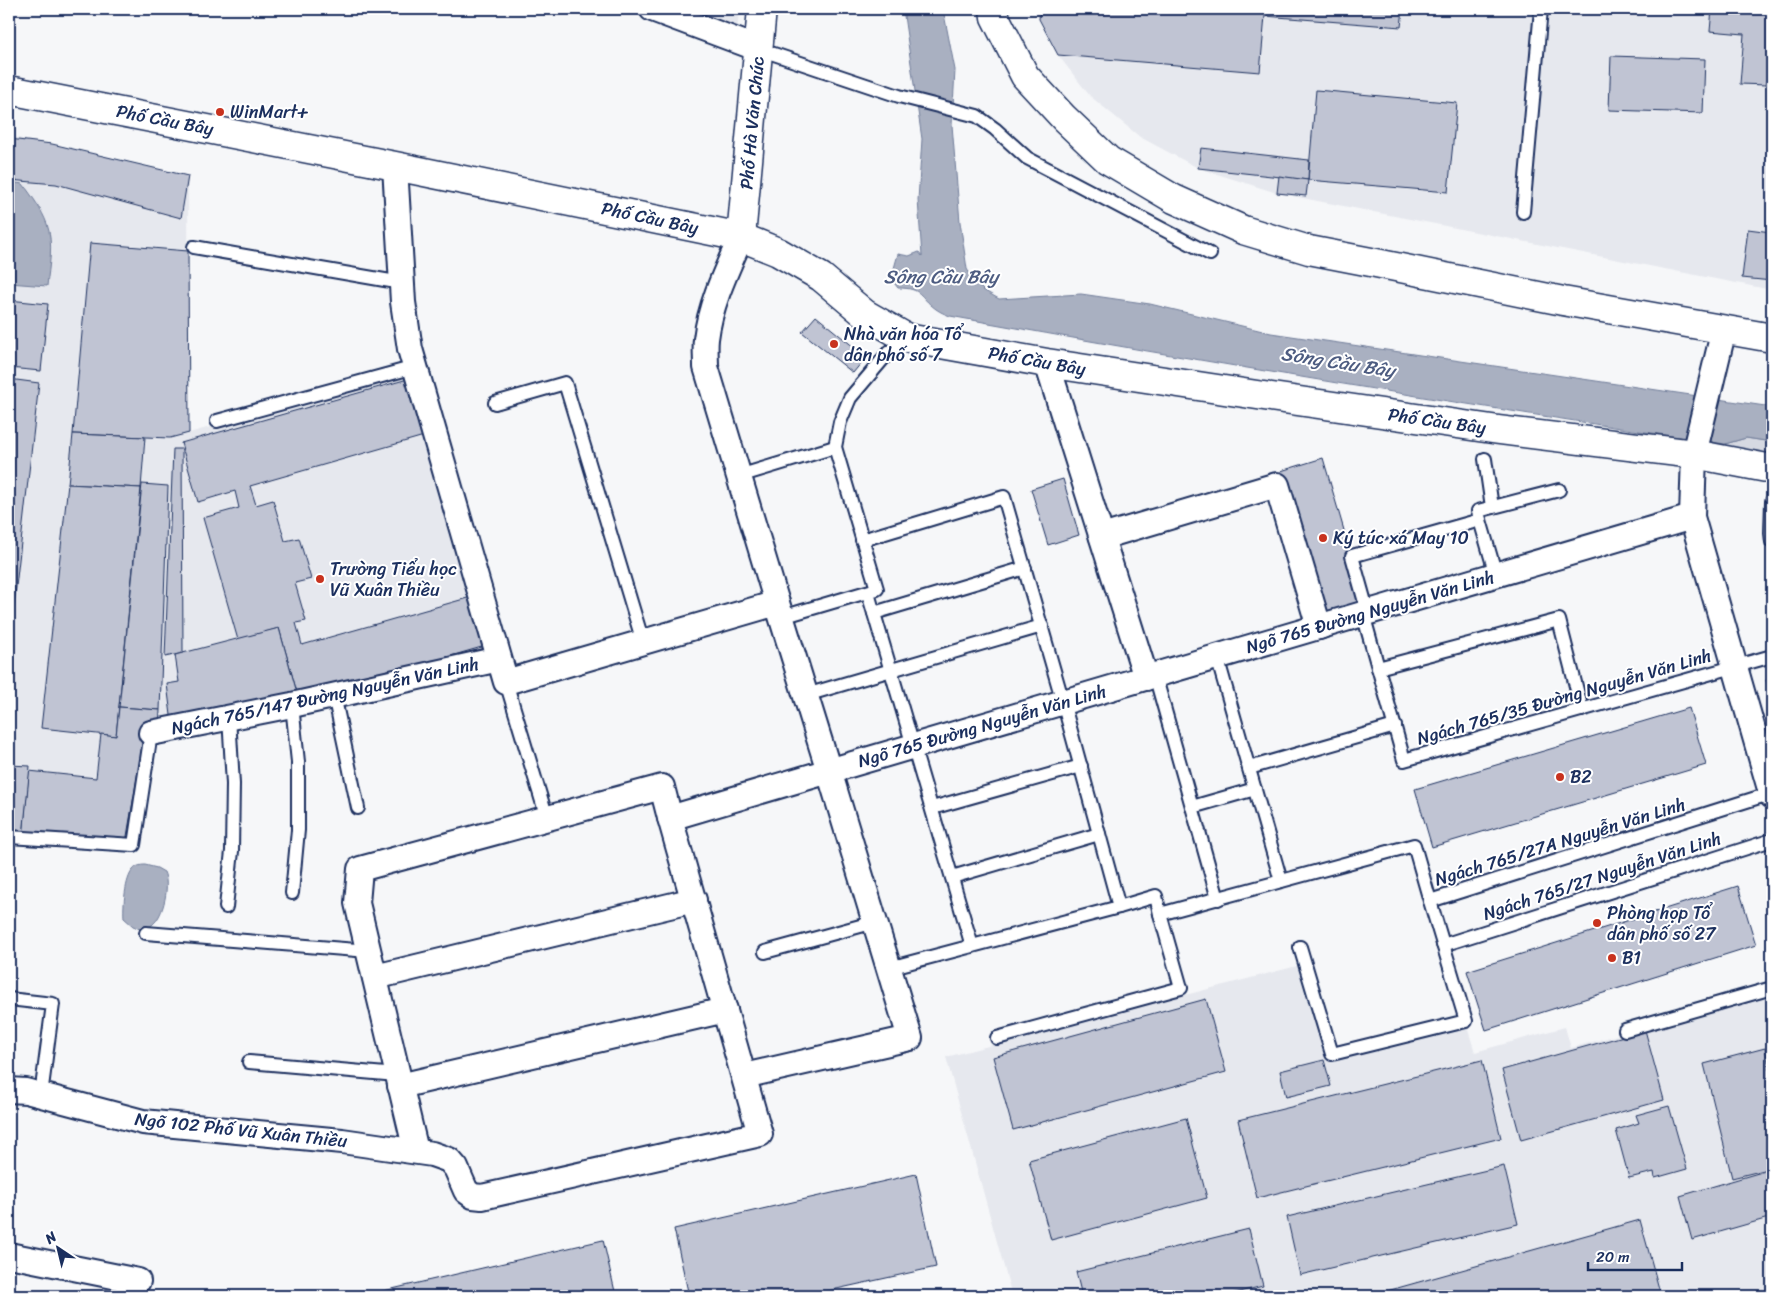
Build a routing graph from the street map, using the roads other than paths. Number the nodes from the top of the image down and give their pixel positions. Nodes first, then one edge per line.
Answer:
1 (652, 9) edge
2 (762, 9) edge
3 (994, 9) edge
4 (1541, 9) edge
5 (759, 49) junction
6 (9, 90) edge
7 (395, 166) junction
8 (1523, 212) dead end
9 (741, 237) junction
10 (194, 247) dead end
11 (1210, 254) dead end
12 (402, 283) junction
13 (1724, 329) junction
14 (907, 338) junction
15 (1772, 338) edge
16 (1047, 363) junction
17 (415, 367) junction
18 (495, 403) dead end
19 (217, 421) dead end
20 (835, 447) junction
21 (1694, 454) junction
22 (1486, 459) dead end
23 (1772, 469) edge
24 (739, 476) junction
25 (1559, 490) dead end
26 (1772, 501) edge
27 (1492, 507) junction
28 (1692, 517) junction
29 (1480, 520) junction
30 (1102, 537) junction
31 (862, 540) junction
32 (1772, 542) edge
33 (1025, 568) junction
34 (1496, 575) junction
35 (868, 593) junction
36 (780, 610) junction
37 (874, 613) junction
38 (1366, 613) junction
39 (1042, 626) junction
40 (1319, 627) junction
41 (643, 642) junction
42 (1772, 656) edge
43 (1217, 657) junction
44 (499, 659) junction
45 (1735, 667) junction
46 (1378, 668) junction
47 (891, 670) junction
48 (1151, 676) junction
49 (506, 682) junction
50 (334, 695) junction
51 (806, 696) junction
52 (1063, 702) junction
53 (292, 705) junction
54 (1582, 710) junction
55 (229, 717) junction
56 (1395, 726) junction
57 (151, 733) joint
58 (913, 746) junction
59 (1081, 766) junction
60 (1249, 768) junction
61 (829, 771) junction
62 (1254, 789) junction
63 (1772, 794) edge
64 (1192, 807) junction
65 (358, 808) dead end
66 (932, 808) junction
67 (547, 818) junction
68 (670, 818) junction
69 (1099, 834) junction
70 (9, 837) edge
71 (1772, 840) edge
72 (952, 877) junction
73 (1280, 881) junction
74 (292, 893) dead end
75 (1218, 898) junction
76 (694, 900) junction
77 (1430, 901) junction
78 (226, 907) dead end
79 (1119, 907) junction
80 (1160, 914) junction
81 (875, 922) junction
82 (146, 933) dead end
83 (1443, 945) junction
84 (972, 946) junction
85 (1300, 947) dead end
86 (369, 951) junction
87 (765, 952) dead end
88 (889, 968) junction
89 (375, 976) junction
90 (1772, 988) edge
91 (9, 999) edge
92 (725, 1010) junction
93 (1625, 1030) dead end
94 (997, 1038) dead end
95 (249, 1062) dead end
96 (744, 1076) junction
97 (399, 1080) junction
98 (9, 1090) edge
99 (41, 1095) junction
100 (416, 1151) junction
101 (9, 1255) edge
102 (138, 1281) dead end

1 - 5 street
2 - 5 street, Phố Hà Văn Chúc
3 - 13 street
4 - 8 lane
5 - 9 street, Phố Hà Văn Chúc
5 - 11 lane
6 - 7 street, Phố Cầu Bây
7 - 9 street, Phố Cầu Bây
7 - 12 street
9 - 14 street, Phố Cầu Bây
9 - 24 street
10 - 12 lane
12 - 17 street
13 - 15 street
13 - 21 street
14 - 16 street, Phố Cầu Bây
14 - 20 lane
16 - 21 street, Phố Cầu Bây
16 - 30 street
17 - 19 lane
17 - 44 street
18 - 41 lane
20 - 24 lane
20 - 31 lane
21 - 23 street, Phố Cầu Bây
21 - 28 street
22 - 27 lane
24 - 36 street
25 - 27 lane
26 - 32 lane
27 - 29 lane
28 - 34 street, Ngõ 765 Đường Nguyễn Văn Linh
28 - 45 street
29 - 34 lane
29 - 38 lane, Ngách 765/35 Đường Nguyễn Văn Linh
30 - 40 street
30 - 48 street
31 - 33 lane
31 - 35 lane
33 - 37 lane
33 - 39 lane
34 - 38 street, Ngõ 765 Đường Nguyễn Văn Linh
35 - 36 lane
35 - 37 lane
36 - 41 street
36 - 51 street
37 - 47 lane
38 - 40 street, Ngõ 765 Đường Nguyễn Văn Linh
38 - 46 lane, Ngách 765/35 Đường Nguyễn Văn Linh
39 - 47 lane
39 - 52 lane
40 - 43 street, Ngõ 765 Đường Nguyễn Văn Linh
41 - 49 street
42 - 45 lane, Ngách 765/35 Đường Nguyễn Văn Linh
43 - 48 street, Ngõ 765 Đường Nguyễn Văn Linh
43 - 60 lane
44 - 49 street
44 - 50 street, Ngách 765/147 Đường Nguyễn Văn Linh
45 - 54 lane, Ngách 765/35 Đường Nguyễn Văn Linh
45 - 63 street
46 - 54 lane
46 - 56 lane, Ngách 765/35 Đường Nguyễn Văn Linh
47 - 51 lane
47 - 58 lane
48 - 52 street, Ngõ 765 Đường Nguyễn Văn Linh
48 - 64 lane
49 - 67 lane
50 - 53 street, Ngách 765/147 Đường Nguyễn Văn Linh
50 - 65 lane
51 - 61 street
52 - 58 street, Ngõ 765 Đường Nguyễn Văn Linh
52 - 59 lane
53 - 55 street, Ngách 765/147 Đường Nguyễn Văn Linh
53 - 74 lane
54 - 56 lane, Ngách 765/35 Đường Nguyễn Văn Linh
55 - 57 street, Ngách 765/147 Đường Nguyễn Văn Linh
55 - 78 lane
56 - 60 lane
57 - 70 lane, Ngách 765/147 Đường Nguyễn Văn Linh
58 - 61 street, Ngõ 765 Đường Nguyễn Văn Linh
58 - 66 lane
59 - 66 lane
59 - 69 lane
60 - 62 lane
61 - 68 street, Ngõ 765 Đường Nguyễn Văn Linh
61 - 81 street
62 - 64 lane
62 - 73 lane
63 - 77 lane, Ngách 765/27A Nguyễn Văn Linh
64 - 75 lane
66 - 72 lane
67 - 68 street
67 - 86 street
68 - 76 street
69 - 72 lane
69 - 79 lane
71 - 83 lane, Ngách 765/27 Nguyễn Văn Linh
72 - 84 lane
73 - 75 lane
73 - 77 lane
75 - 80 lane
76 - 89 street
76 - 92 street
77 - 83 lane, Ngách 765/27A Nguyễn Văn Linh
79 - 80 lane
79 - 84 lane
80 - 94 lane
81 - 87 lane
81 - 88 street
82 - 86 lane
83 - 85 lane, Ngách 765/27A Nguyễn Văn Linh
84 - 88 lane
86 - 89 street
88 - 96 street
89 - 97 street
90 - 93 lane
91 - 99 lane
92 - 96 street
92 - 97 street
95 - 97 lane
96 - 100 street, Ngõ 102 Phố Vũ Xuân Thiều
97 - 100 street
98 - 99 street, Ngõ 102 Phố Vũ Xuân Thiều
99 - 100 street, Ngõ 102 Phố Vũ Xuân Thiều
101 - 102 street

